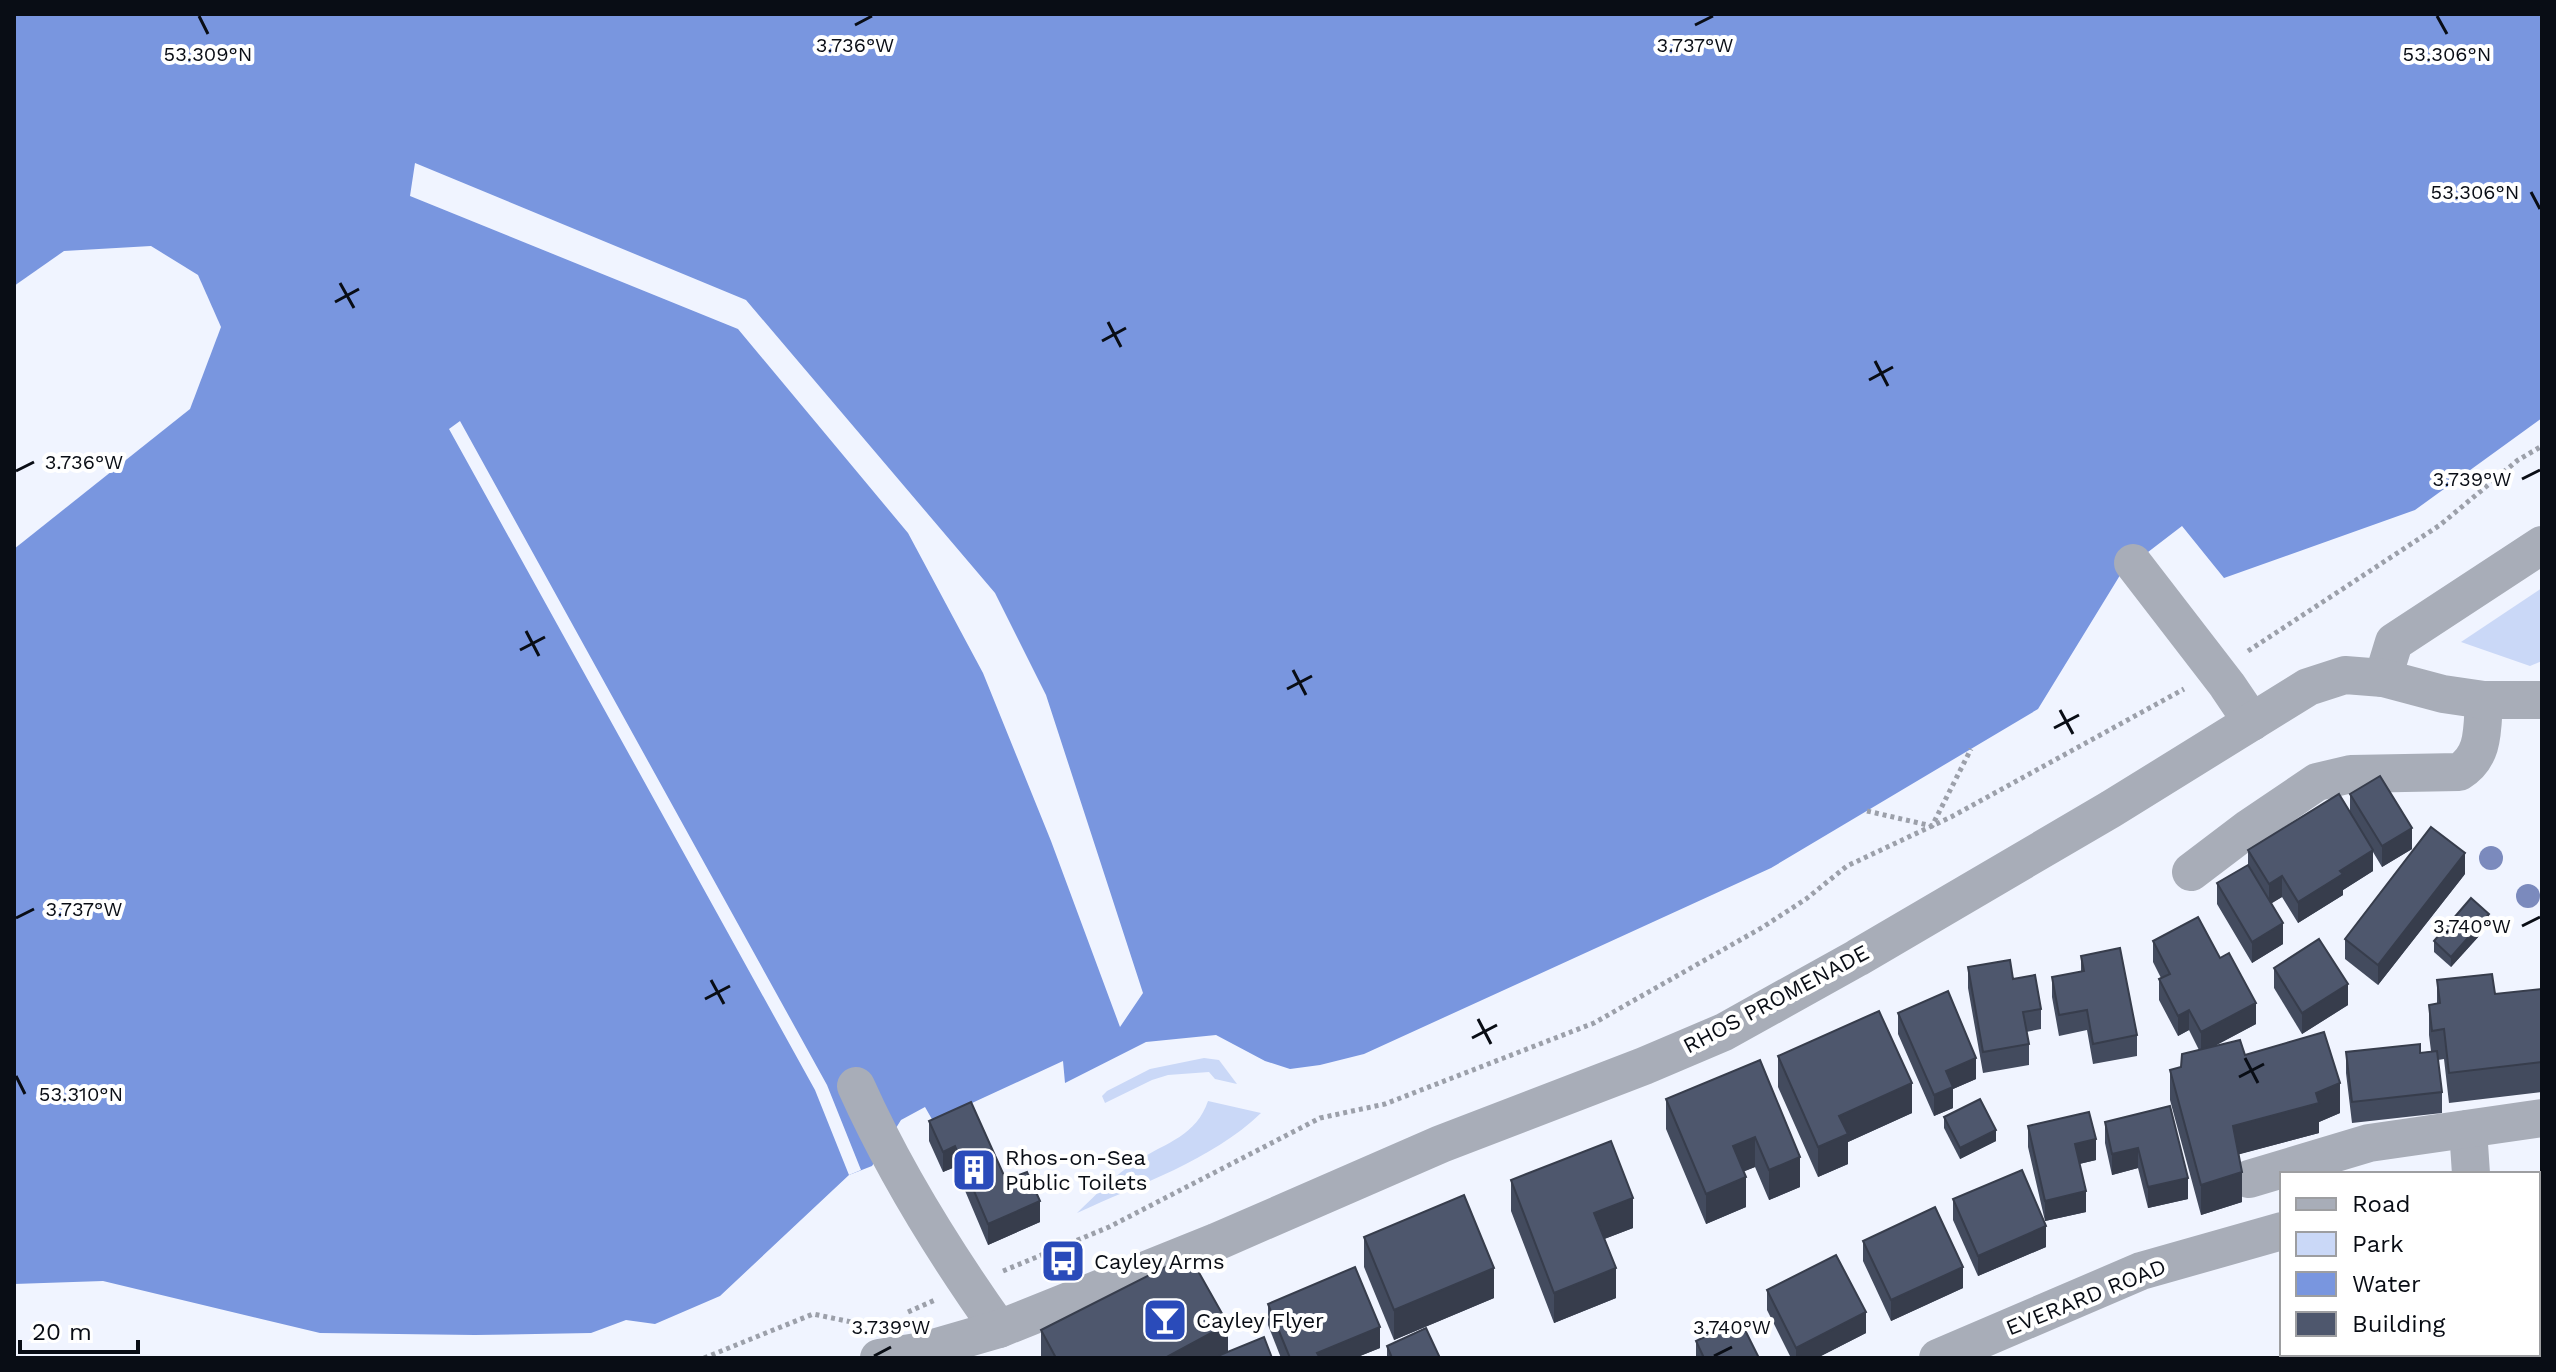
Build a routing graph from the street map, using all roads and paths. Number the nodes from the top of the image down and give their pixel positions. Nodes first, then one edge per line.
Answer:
1 (2542, 446) edge
2 (2527, 556) edge
3 (2133, 563) dead end
4 (2215, 670) junction
5 (2383, 678) junction
6 (2484, 700) junction
7 (2542, 700) edge
8 (2252, 722) junction
9 (1971, 749) dead end
10 (1867, 811) dead end
11 (1932, 826) junction
12 (2191, 872) dead end
13 (856, 1086) dead end
14 (2542, 1118) edge
15 (2468, 1129) junction
16 (1222, 1169) dead end
17 (2471, 1172) edge
18 (2249, 1179) dead end
19 (2280, 1232) edge
20 (999, 1329) junction
21 (879, 1358) edge
22 (1938, 1358) edge

1 - 4 path
2 - 5 street
3 - 4 street
4 - 8 street
4 - 11 path
5 - 6 street, RHOS PROMENADE
5 - 8 street, RHOS PROMENADE
6 - 7 street, RHOS PROMENADE
6 - 12 street
8 - 20 street, RHOS PROMENADE
9 - 11 path
10 - 11 path
11 - 16 path
13 - 20 street
14 - 15 street
15 - 17 street
15 - 18 street
19 - 22 street, EVERARD ROAD
20 - 21 street, RHOS PROMENADE

